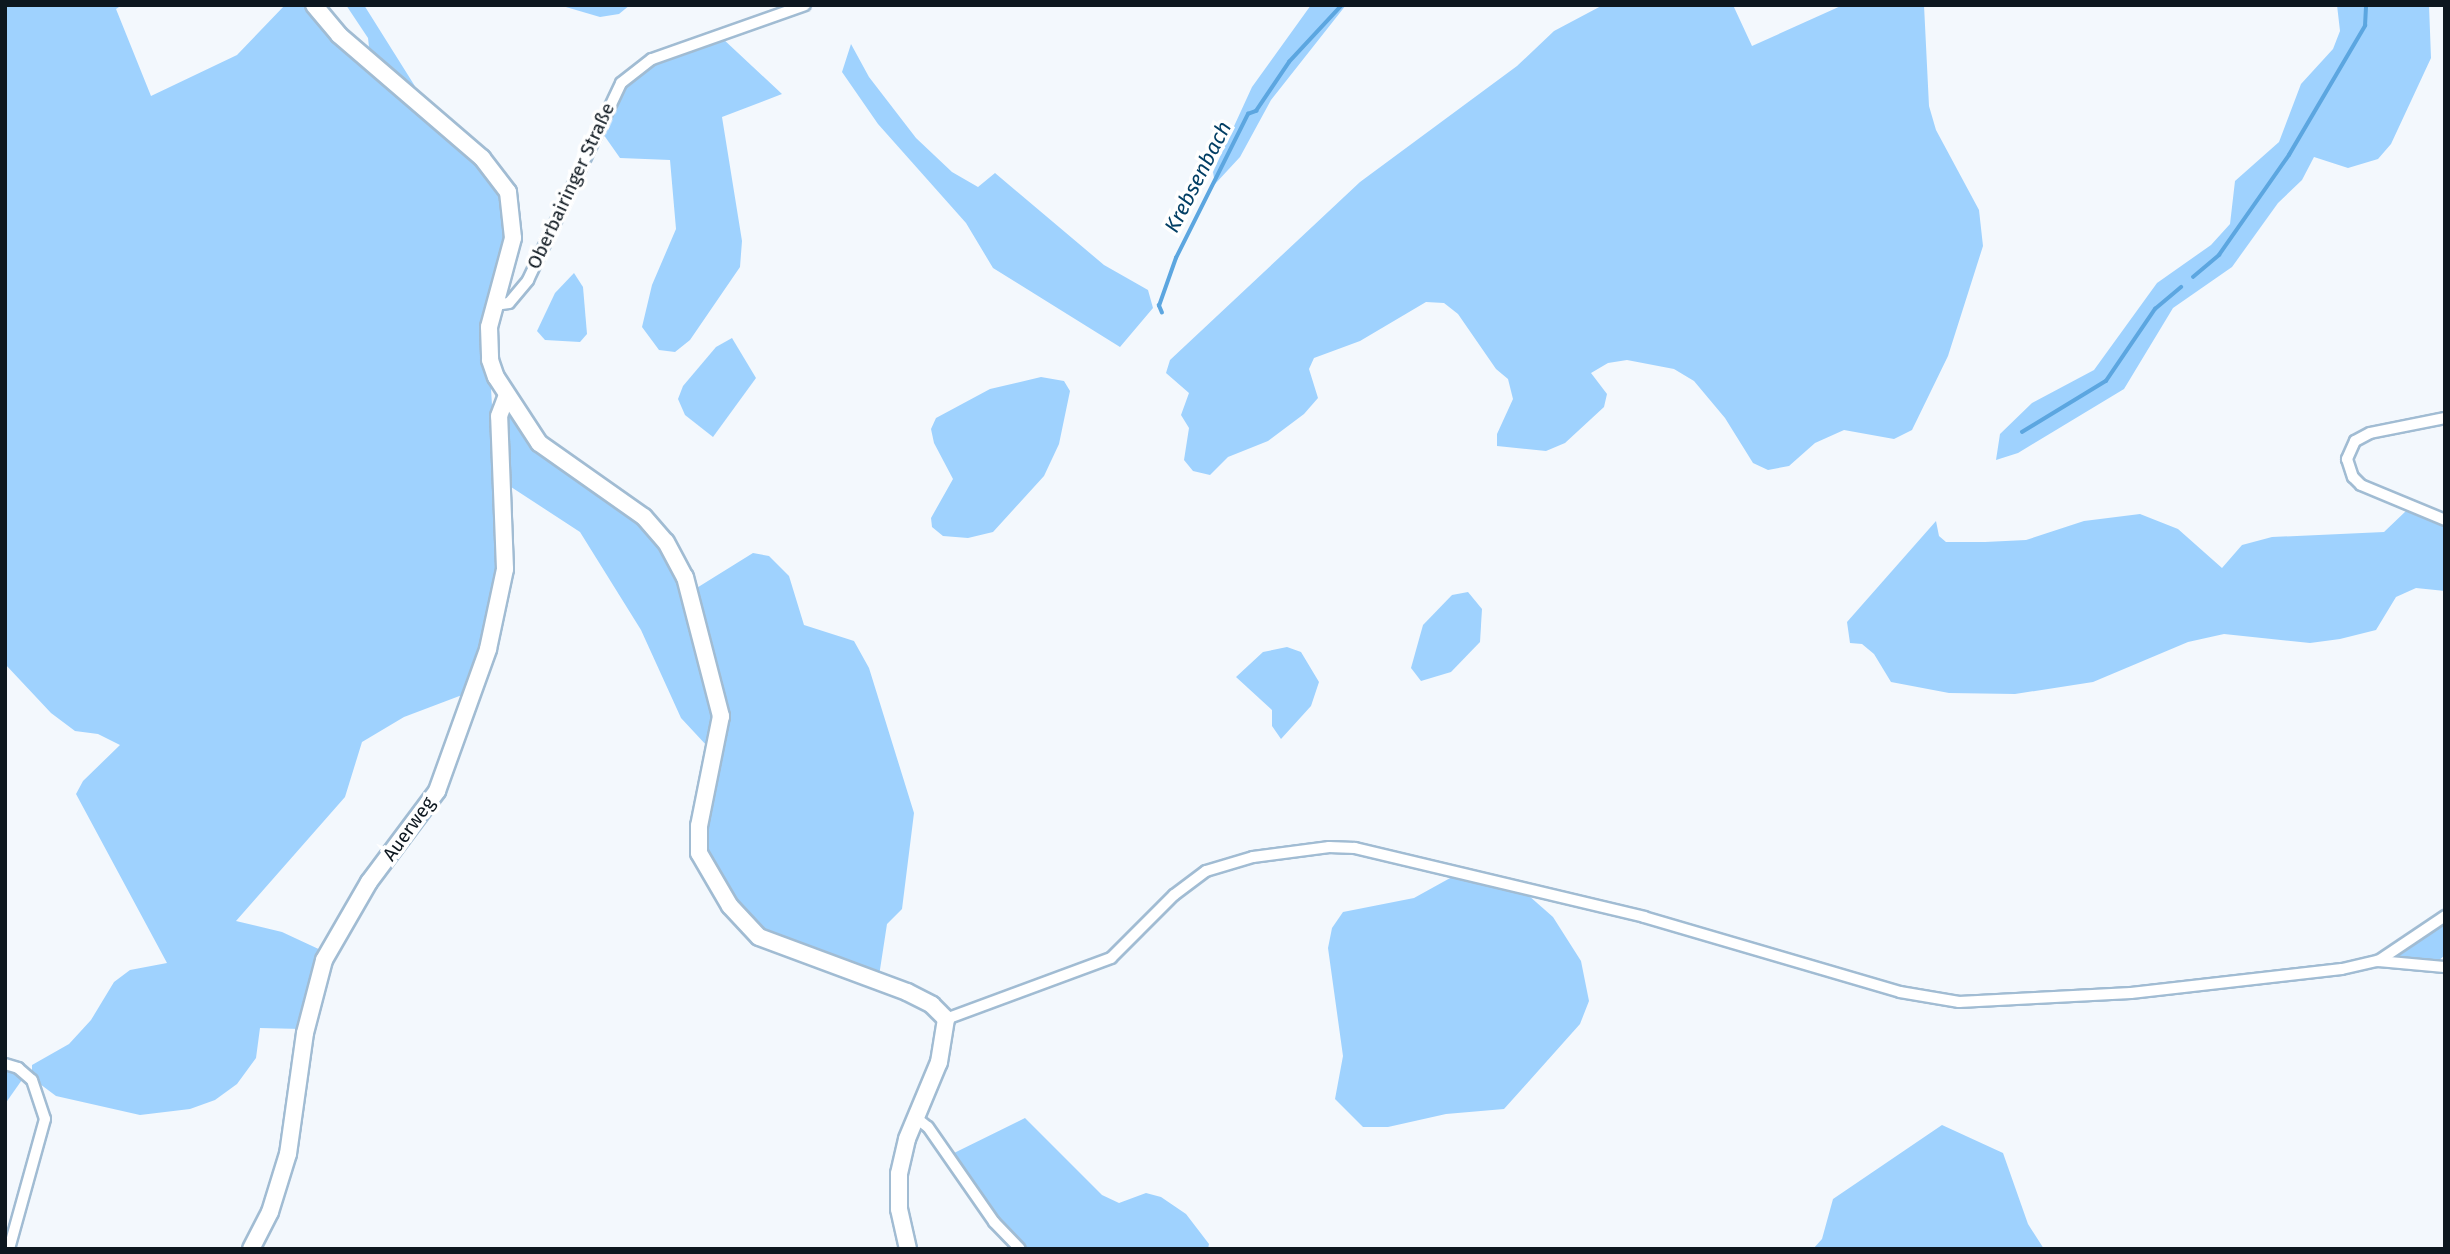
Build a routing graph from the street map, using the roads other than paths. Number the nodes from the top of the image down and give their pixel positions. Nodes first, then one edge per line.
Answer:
1 (314, 5) edge
2 (805, 5) edge
3 (495, 305) junction
4 (507, 395) junction
5 (2445, 418) edge
6 (2445, 520) edge
7 (2445, 916) edge
8 (2378, 961) junction
9 (2445, 967) edge
10 (946, 1019) junction
11 (5, 1064) edge
12 (915, 1117) junction
13 (9, 1249) edge
14 (251, 1249) edge
15 (908, 1249) edge
16 (1020, 1249) edge

1 - 3 street, Oberbairinger Straße
2 - 3 street, Oberbairinger Straße
3 - 4 street, Oberbairinger Straße
4 - 10 street, Oberbairinger Straße
4 - 14 street, Auerweg
5 - 6 street
7 - 8 street
8 - 9 street
8 - 10 street
10 - 12 street
11 - 13 street
12 - 15 street
12 - 16 street

